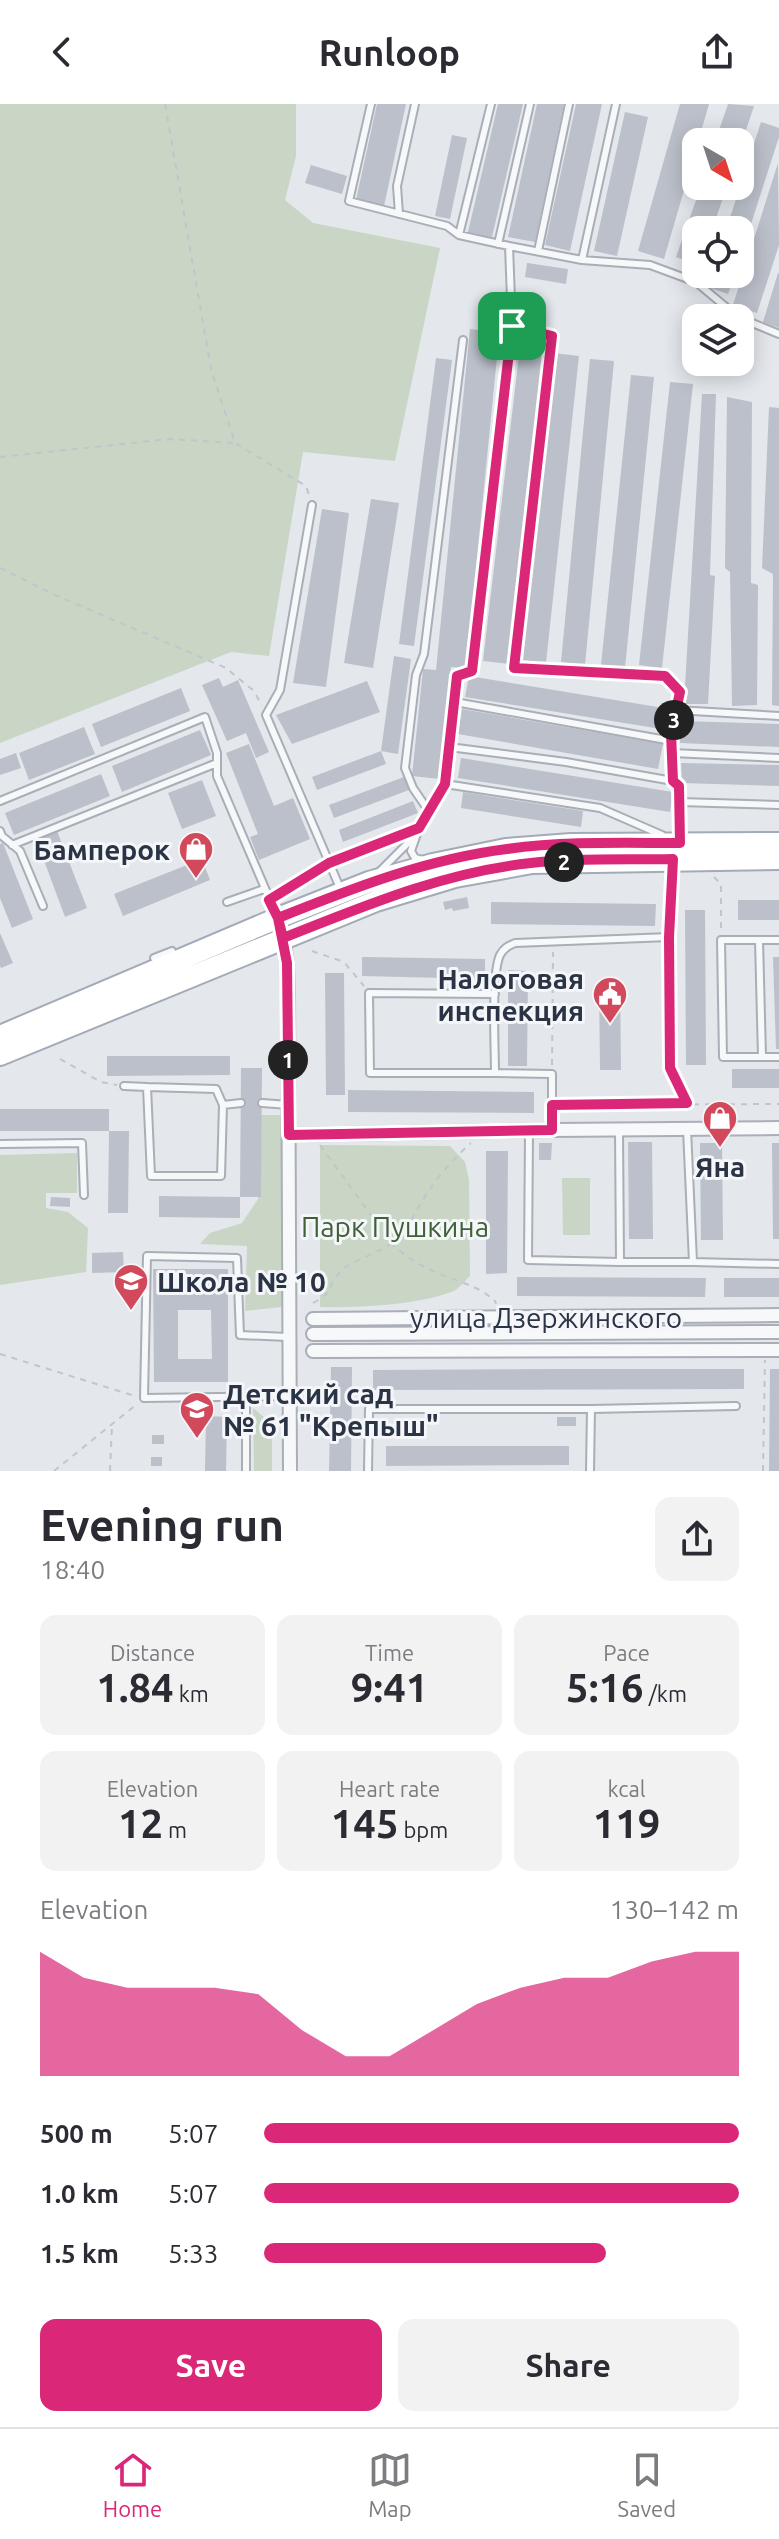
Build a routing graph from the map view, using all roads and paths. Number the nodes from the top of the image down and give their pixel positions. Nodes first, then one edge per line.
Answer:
1 (165, 104) edge
2 (371, 104) edge
3 (415, 104) edge
4 (491, 104) edge
5 (530, 104) edge
6 (569, 104) edge
7 (616, 104) edge
8 (399, 214) junction
9 (459, 235) junction
10 (498, 244) junction
11 (509, 246) junction
12 (538, 251) junction
13 (582, 260) junction
14 (723, 304) edge
15 (754, 324) edge
16 (512, 326) junction
17 (779, 334) edge
18 (463, 340) dead end
19 (235, 443) junction
20 (0, 457) edge
21 (312, 505) joint
22 (0, 568) edge
23 (455, 702) junction
24 (676, 710) junction
25 (266, 715) junction
26 (779, 716) edge
27 (672, 741) junction
28 (449, 747) junction
29 (672, 753) junction
30 (779, 758) edge
31 (217, 763) junction
32 (673, 781) junction
33 (445, 784) junction
34 (0, 801) edge
35 (680, 802) junction
36 (779, 805) edge
37 (428, 810) junction
38 (419, 828) junction
39 (0, 831) edge
40 (414, 837) junction
41 (779, 843) edge
42 (12, 845) junction
43 (676, 851) junction
44 (779, 859) edge
45 (329, 863) junction
46 (433, 864) junction
47 (369, 882) junction
48 (721, 884) dead end
49 (264, 889) junction
50 (342, 893) junction
51 (227, 902) dead end
52 (43, 906) dead end
53 (277, 918) junction
54 (669, 937) junction
55 (721, 940) junction
56 (759, 940) junction
57 (779, 940) edge
58 (553, 941) junction
59 (312, 951) dead end
60 (154, 958) dead end
61 (176, 961) junction
62 (369, 993) junction
63 (495, 994) junction
64 (0, 1036) edge
65 (0, 1055) edge
66 (762, 1057) junction
67 (779, 1057) edge
68 (60, 1059) dead end
69 (495, 1073) junction
70 (552, 1074) junction
71 (124, 1086) joint
72 (147, 1087) junction
73 (241, 1103) dead end
74 (262, 1103) dead end
75 (687, 1103) junction
76 (779, 1104) edge
77 (223, 1105) junction
78 (289, 1105) junction
79 (552, 1105) junction
80 (779, 1128) edge
81 (687, 1129) junction
82 (552, 1130) junction
83 (619, 1130) junction
84 (529, 1131) junction
85 (484, 1132) junction
86 (289, 1135) junction
87 (0, 1144) edge
88 (320, 1145) dead end
89 (84, 1195) dead end
90 (391, 1243) junction
91 (620, 1262) junction
92 (693, 1262) junction
93 (779, 1264) edge
94 (313, 1303) dead end
95 (779, 1315) edge
96 (497, 1317) junction
97 (313, 1319) dead end
98 (779, 1332) edge
99 (313, 1334) dead end
100 (288, 1337) junction
101 (765, 1350) junction
102 (779, 1350) edge
103 (313, 1351) dead end
104 (0, 1354) edge
105 (290, 1396) junction
106 (246, 1397) junction
107 (144, 1398) junction
108 (736, 1406) dead end
109 (591, 1409) junction
110 (112, 1424) junction
111 (246, 1470) edge
112 (54, 1471) edge
113 (110, 1471) edge
114 (290, 1471) edge
115 (368, 1471) edge
116 (590, 1471) edge
117 (763, 1471) edge

1 - 19 path
2 - 8 lane
3 - 8 lane
4 - 9 lane
5 - 10 lane
6 - 12 lane
7 - 13 lane
8 - 9 lane
9 - 10 lane
10 - 11 lane
11 - 12 lane
11 - 16 lane
12 - 13 lane
13 - 14 lane
15 - 17 lane
16 - 23 lane
16 - 24 lane
18 - 37 lane
19 - 20 path
19 - 21 path
21 - 25 lane
22 - 25 path
23 - 27 lane
23 - 28 lane
24 - 26 lane
24 - 27 lane
25 - 45 lane
27 - 29 lane
28 - 32 lane
28 - 33 lane
29 - 30 lane
29 - 32 lane
31 - 34 lane
31 - 42 lane
31 - 49 lane
32 - 35 lane
33 - 37 lane
33 - 43 lane
35 - 36 lane
35 - 43 lane
37 - 38 lane
38 - 40 lane
38 - 45 lane
39 - 42 lane
40 - 46 lane
40 - 47 lane
41 - 43 main road
42 - 52 lane
43 - 44 main road
43 - 46 main road
43 - 53 main road
43 - 54 lane
45 - 50 lane
45 - 53 lane
46 - 47 main road
47 - 50 main road
48 - 55 path
49 - 51 lane
49 - 53 lane
50 - 53 main road
53 - 61 main road
53 - 65 main road
53 - 78 street
54 - 58 lane
54 - 75 path
55 - 56 lane
55 - 66 lane
56 - 57 lane
56 - 66 lane
58 - 63 lane
58 - 70 path
59 - 62 path
60 - 61 lane
61 - 64 main road
62 - 63 lane
62 - 69 lane
63 - 69 lane
66 - 67 lane
68 - 71 path
69 - 70 lane
70 - 79 lane
71 - 72 lane
72 - 77 lane
72 - 77 lane
73 - 77 lane
74 - 78 lane
75 - 76 path
75 - 79 path
78 - 86 street
79 - 82 lane
80 - 81 street
81 - 83 street
81 - 92 lane
82 - 83 street
82 - 84 street
83 - 91 lane
84 - 85 street
84 - 91 lane
85 - 86 street
85 - 90 path
86 - 100 street
87 - 89 lane
88 - 90 path
90 - 94 path
90 - 96 path
91 - 92 lane
92 - 93 lane
95 - 96 street, улица Дзержинского
96 - 97 street, улица Дзержинского
98 - 99 street, улица Дзержинского
100 - 105 street
100 - 107 lane
101 - 102 street, улица Дзержинского
101 - 103 street, улица Дзержинского
101 - 117 path
104 - 107 path
105 - 106 lane
105 - 114 street
106 - 107 lane
106 - 111 lane
107 - 110 path
108 - 109 lane
109 - 115 lane
109 - 116 lane
110 - 112 path
110 - 113 path

